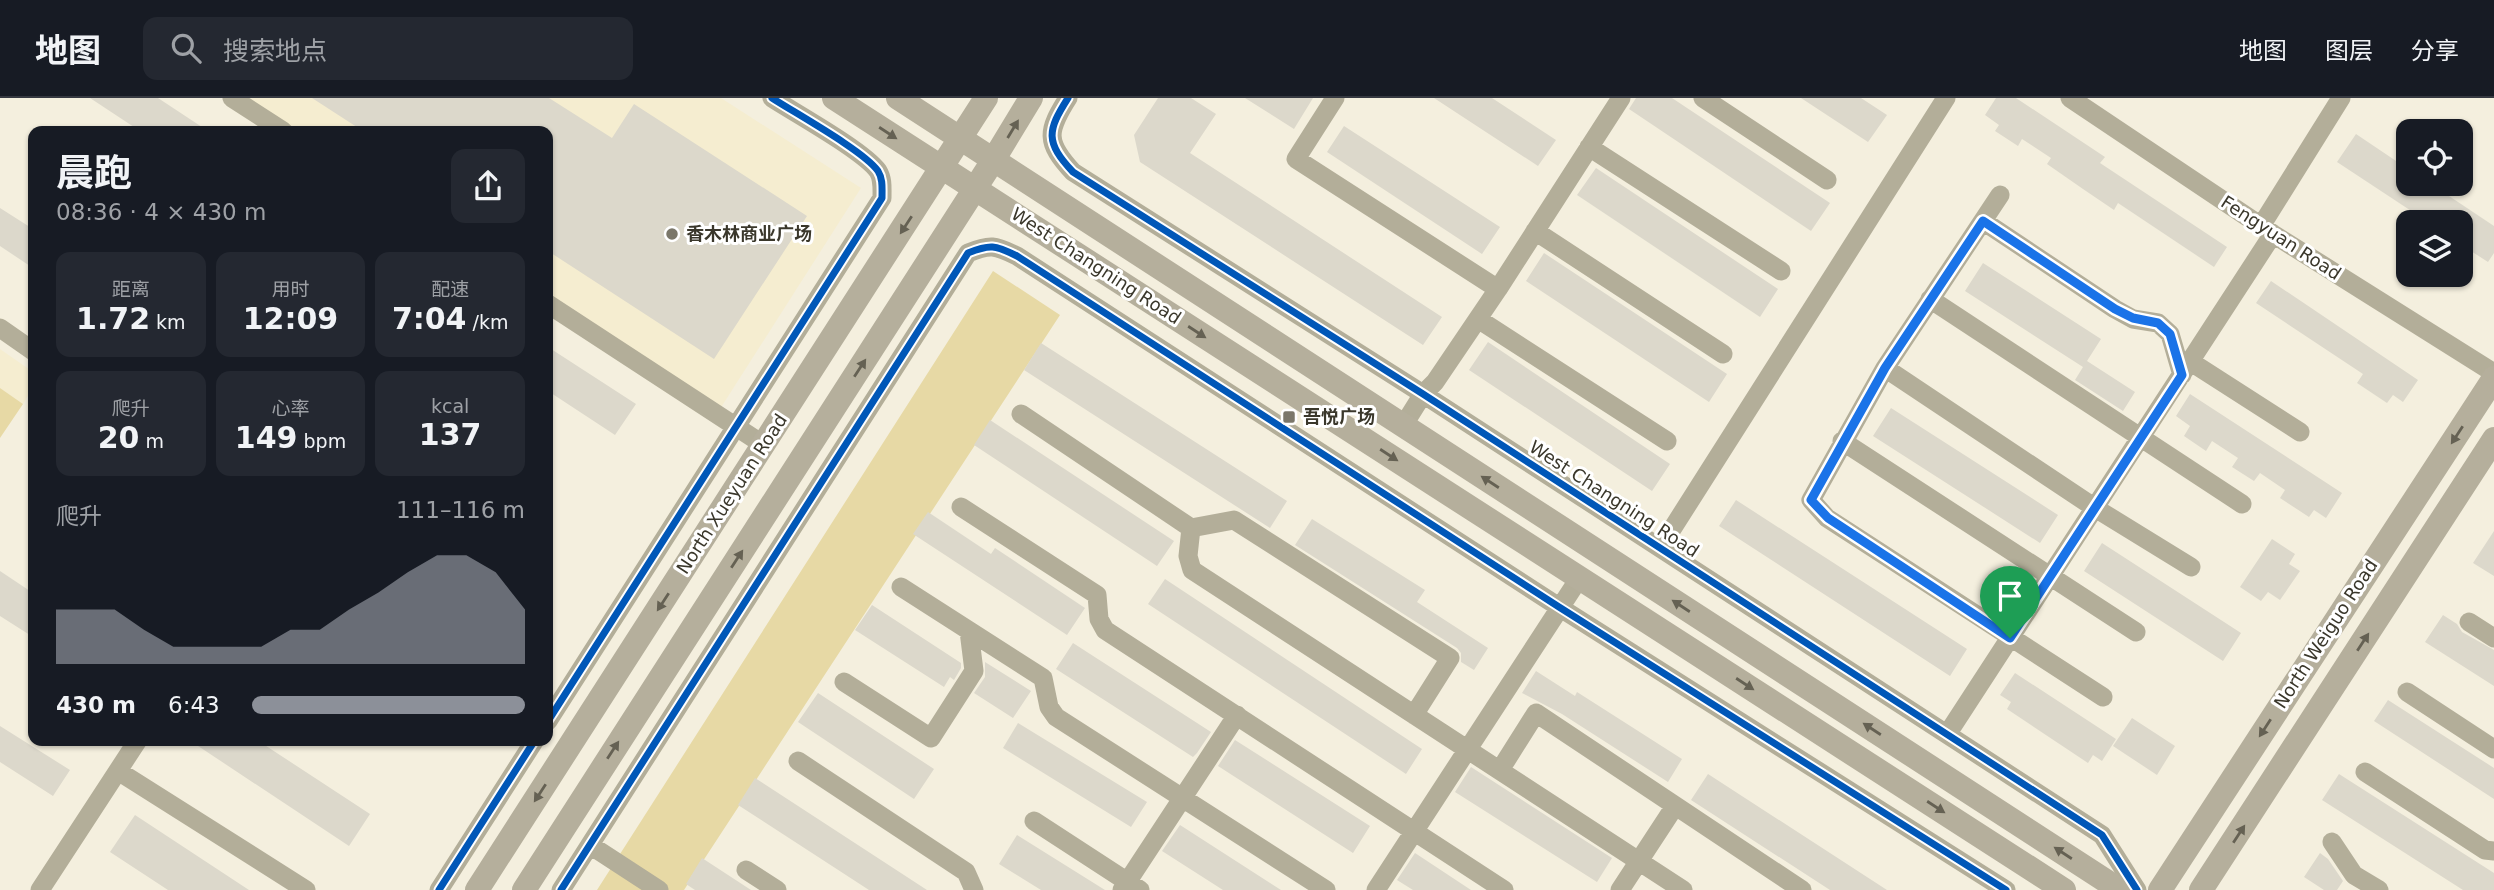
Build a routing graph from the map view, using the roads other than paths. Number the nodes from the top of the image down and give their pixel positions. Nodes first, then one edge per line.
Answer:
1 (232, 98) edge
2 (772, 98) edge
3 (834, 98) edge
4 (898, 98) edge
5 (986, 98) edge
6 (1031, 98) edge
7 (1068, 98) edge
8 (1621, 98) edge
9 (1703, 98) edge
10 (1946, 98) edge
11 (2070, 98) edge
12 (2341, 98) edge
13 (1334, 99) edge
14 (275, 126) edge
15 (961, 138) junction
16 (1589, 147) junction
17 (994, 159) junction
18 (942, 167) junction
19 (1827, 180) dead end
20 (975, 188) junction
21 (2000, 195) dead end
22 (1983, 221) junction
23 (2267, 230) junction
24 (1535, 231) junction
25 (1782, 271) dead end
26 (1498, 289) junction
27 (1930, 299) junction
28 (553, 307) edge
29 (1478, 319) junction
30 (0, 328) edge
31 (28, 348) edge
32 (1723, 354) dead end
33 (1885, 368) junction
34 (2187, 369) junction
35 (2494, 376) edge
36 (1423, 394) junction
37 (1021, 414) dead end
38 (1403, 426) junction
39 (737, 428) junction
40 (2300, 432) dead end
41 (2142, 436) junction
42 (2494, 439) edge
43 (1667, 441) dead end
44 (1842, 441) junction
45 (764, 445) junction
46 (2242, 504) dead end
47 (961, 507) dead end
48 (2095, 508) junction
49 (1191, 527) junction
50 (1660, 548) junction
51 (2191, 567) dead end
52 (2051, 576) junction
53 (1580, 578) junction
54 (901, 587) dead end
55 (1559, 607) junction
56 (2469, 622) dead end
57 (969, 631) junction
58 (2136, 632) dead end
59 (2010, 638) junction
60 (2494, 638) edge
61 (844, 682) dead end
62 (2407, 692) dead end
63 (2103, 697) dead end
64 (553, 713) edge
65 (1237, 715) junction
66 (1414, 715) junction
67 (1948, 733) junction
68 (134, 746) edge
69 (531, 746) edge
70 (1467, 749) junction
71 (2494, 749) edge
72 (798, 761) dead end
73 (1500, 769) junction
74 (118, 771) junction
75 (2365, 772) dead end
76 (1183, 797) junction
77 (1675, 806) junction
78 (1034, 821) dead end
79 (1415, 831) junction
80 (2332, 842) dead end
81 (590, 845) junction
82 (2494, 851) edge
83 (1639, 861) junction
84 (746, 870) dead end
85 (1130, 887) edge
86 (40, 890) edge
87 (306, 890) edge
88 (439, 890) edge
89 (477, 890) edge
90 (523, 890) edge
91 (561, 890) edge
92 (659, 890) edge
93 (777, 890) edge
94 (974, 890) edge
95 (1326, 890) edge
96 (1376, 890) edge
97 (1504, 890) edge
98 (1620, 890) edge
99 (1683, 890) edge
100 (1802, 890) edge
101 (2006, 890) edge
102 (2064, 890) edge
103 (2120, 890) edge
104 (2137, 890) edge
105 (2160, 890) edge
106 (2201, 890) edge
107 (2379, 890) edge

1 - 14 street
2 - 39 street
3 -> 18 main road, West Changning Road
4 - 15 main road, West Changning Road
5 - 15 main road, North Xueyuan Road
17 -> 6 main road
7 - 36 street, West Changning Road
8 - 16 street
9 - 19 street
10 - 50 street
11 - 23 street, Fengyuan Road
12 - 23 street
13 - 26 street
15 - 17 main road, West Changning Road
15 - 18 main road, North Xueyuan Road
16 - 24 street
16 - 25 street
17 - 20 main road
17 - 38 main road, West Changning Road
18 - 20 main road, West Changning Road
18 -> 45 main road, North Xueyuan Road
20 -> 53 main road, West Changning Road
90 -> 20 main road
21 - 22 street
22 - 27 street
22 - 34 street
23 - 34 street
23 - 35 street, Fengyuan Road
24 - 26 street
24 - 32 street
26 - 29 street
27 - 33 street
27 - 41 street
28 - 39 street
29 - 36 street
29 - 43 street
30 - 31 street
33 - 44 street
33 - 48 street
34 - 40 street
34 - 41 street
35 -> 105 main road, North Weiguo Road
36 - 38 street
36 - 50 street, West Changning Road
37 - 49 street
103 -> 38 main road, West Changning Road
39 - 45 street
39 - 64 street
41 - 46 street
41 - 48 street
106 -> 42 main road, North Weiguo Road
44 - 52 street
44 - 59 street
45 -> 89 main road, North Xueyuan Road
47 - 65 street
48 - 51 street
48 - 52 street
49 - 66 street
49 - 66 street
50 - 67 street, West Changning Road
52 - 58 street
52 - 59 street
53 - 55 street
53 -> 102 main road, West Changning Road
54 - 57 street
55 - 70 street
55 - 81 street, West Changning Road
55 - 101 street, West Changning Road
56 - 60 street
57 - 61 street
57 - 76 street
59 - 63 street
59 - 67 street
62 - 71 street
65 - 76 street
65 - 79 street
66 - 70 street
67 - 104 street, West Changning Road
68 - 74 street
69 - 88 street
70 - 73 street
70 - 79 street
72 - 94 street
73 - 77 street
73 - 83 street
74 - 86 street
74 - 87 street
75 - 82 street
76 - 85 street
76 - 95 street
77 - 83 street
77 - 100 street
78 - 85 street
79 - 96 street
79 - 97 street
80 - 107 street
81 - 91 street
81 - 92 street
83 - 98 street
83 - 99 street
84 - 93 street

